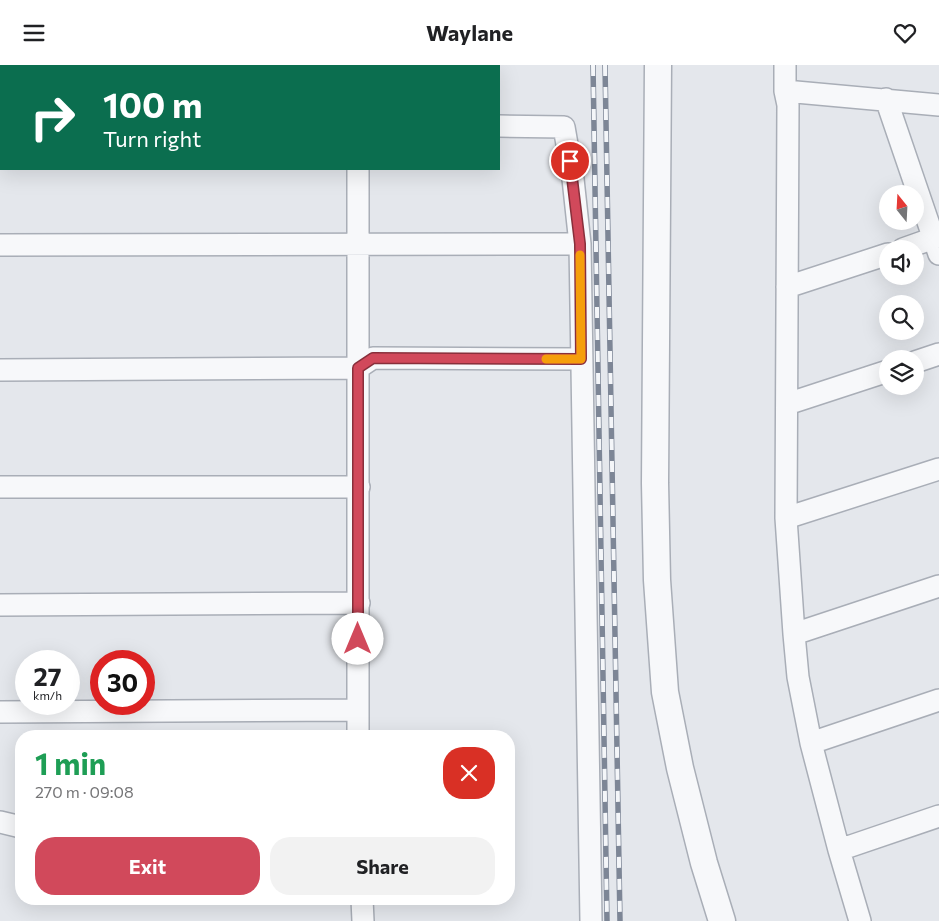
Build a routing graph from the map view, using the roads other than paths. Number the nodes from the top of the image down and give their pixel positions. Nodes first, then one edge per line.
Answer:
1 (658, 65) edge
2 (784, 65) edge
3 (785, 91) junction
4 (886, 99) junction
5 (939, 105) edge
6 (500, 126) edge
7 (358, 170) edge
8 (580, 244) junction
9 (0, 245) edge
10 (359, 245) junction
11 (936, 246) edge
12 (879, 257) edge
13 (787, 287) junction
14 (939, 354) edge
15 (581, 359) junction
16 (924, 359) edge
17 (358, 368) junction
18 (0, 370) edge
19 (879, 374) edge
20 (787, 404) junction
21 (939, 469) edge
22 (0, 487) edge
23 (359, 487) junction
24 (786, 519) junction
25 (939, 586) edge
26 (359, 603) junction
27 (0, 605) edge
28 (794, 634) junction
29 (939, 701) edge
30 (358, 710) junction
31 (0, 712) edge
32 (358, 730) edge
33 (811, 743) junction
34 (939, 816) edge
35 (0, 822) edge
36 (15, 826) edge
37 (839, 850) junction
38 (362, 905) edge
39 (363, 921) edge
40 (591, 921) edge
41 (722, 921) edge
42 (860, 921) edge

1 - 41 street
2 - 3 street
3 - 4 street
3 - 13 street
4 - 5 street
4 - 11 street
6 - 8 street
7 - 10 street
8 - 10 street
8 - 15 street
9 - 10 street
10 - 17 street
12 - 13 street
13 - 20 street
14 - 16 street
15 - 17 street
15 - 40 street
17 - 18 street
17 - 23 street
19 - 20 street
20 - 24 street
21 - 24 street
22 - 23 street
23 - 26 street
24 - 28 street
25 - 28 street
26 - 27 street
26 - 30 street
28 - 33 street
29 - 33 street
30 - 31 street
30 - 32 street
33 - 37 street
34 - 37 street
35 - 36 street
37 - 42 street
38 - 39 street

